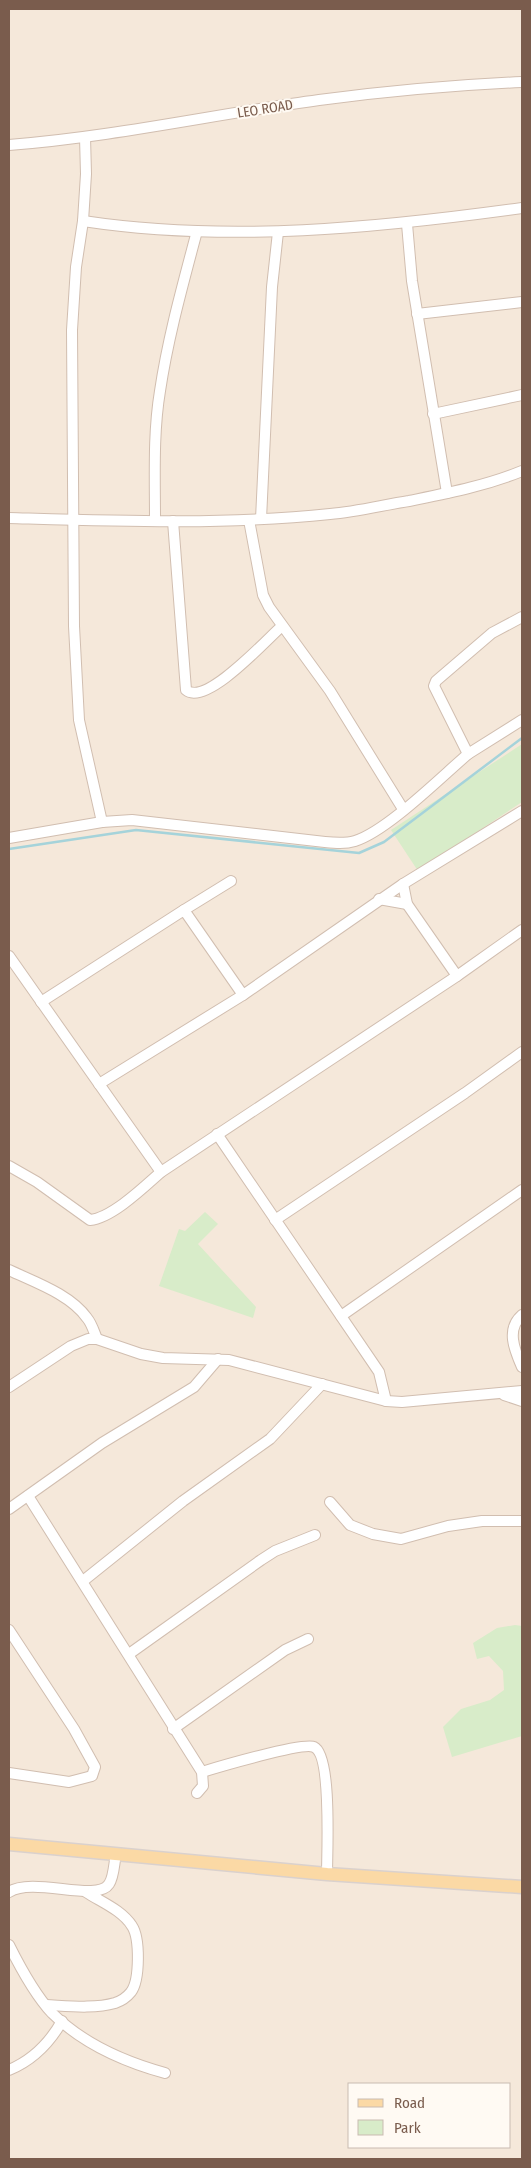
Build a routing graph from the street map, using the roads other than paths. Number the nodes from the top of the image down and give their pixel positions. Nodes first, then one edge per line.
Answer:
1 (522, 82) edge
2 (85, 137) junction
3 (9, 145) edge
4 (522, 208) edge
5 (84, 221) junction
6 (407, 224) junction
7 (197, 231) junction
8 (278, 232) junction
9 (522, 302) edge
10 (417, 314) junction
11 (522, 395) edge
12 (433, 414) junction
13 (522, 472) edge
14 (447, 494) junction
15 (9, 518) edge
16 (261, 519) junction
17 (74, 520) junction
18 (155, 520) junction
19 (249, 520) junction
20 (172, 521) junction
21 (522, 617) edge
22 (282, 626) junction
23 (522, 720) edge
24 (468, 754) junction
25 (403, 809) junction
26 (522, 811) edge
27 (102, 822) junction
28 (9, 838) edge
29 (231, 881) dead end
30 (403, 884) junction
31 (379, 899) junction
32 (407, 904) junction
33 (184, 910) junction
34 (522, 930) edge
35 (9, 956) edge
36 (457, 976) junction
37 (243, 996) junction
38 (41, 1002) junction
39 (522, 1052) edge
40 (99, 1084) junction
41 (218, 1134) junction
42 (9, 1166) edge
43 (161, 1172) junction
44 (522, 1190) edge
45 (275, 1220) junction
46 (9, 1270) edge
47 (522, 1315) edge
48 (341, 1316) junction
49 (97, 1339) junction
50 (218, 1359) junction
51 (522, 1367) edge
52 (322, 1384) junction
53 (9, 1387) edge
54 (522, 1391) edge
55 (503, 1394) junction
56 (386, 1401) junction
57 (522, 1401) edge
58 (28, 1496) junction
59 (330, 1502) dead end
60 (9, 1509) edge
61 (522, 1521) edge
62 (316, 1535) dead end
63 (83, 1581) junction
64 (9, 1630) edge
65 (308, 1639) dead end
66 (129, 1654) junction
67 (173, 1729) junction
68 (202, 1772) junction
69 (9, 1773) edge
70 (197, 1793) dead end
71 (9, 1844) edge
72 (116, 1854) junction
73 (327, 1874) junction
74 (522, 1887) edge
75 (9, 1892) edge
76 (86, 1892) junction
77 (9, 1945) edge
78 (46, 2005) junction
79 (62, 2021) junction
80 (9, 2070) edge
81 (165, 2073) dead end

1 - 2 street, LEO ROAD
2 - 3 street, LEO ROAD
2 - 5 street
4 - 6 street
5 - 7 street
5 - 17 street
6 - 8 street
6 - 10 street
7 - 8 street
7 - 18 street
8 - 16 street
9 - 10 street
10 - 12 street
11 - 12 street
12 - 14 street
13 - 14 street
14 - 16 street
15 - 17 street
16 - 19 street
17 - 18 street
17 - 27 street
18 - 20 street
19 - 20 street
19 - 22 street
20 - 22 street
21 - 24 street
22 - 25 street
23 - 24 street
24 - 25 street
25 - 27 street
26 - 30 street
27 - 28 street
29 - 33 street
30 - 31 street
30 - 32 street
31 - 32 street
31 - 37 street
32 - 36 street
33 - 37 street
33 - 38 street
34 - 36 street
35 - 38 street
36 - 41 street
37 - 40 street
38 - 40 street
39 - 45 street
40 - 43 street
41 - 43 street
41 - 45 street
42 - 43 street
44 - 48 street
45 - 48 street
46 - 49 street
47 - 51 street
48 - 56 street
49 - 50 street
49 - 53 street
50 - 52 street
50 - 58 street
52 - 56 street
52 - 63 street
54 - 55 street
55 - 56 street
55 - 57 street
58 - 60 street
58 - 63 street
59 - 61 street
62 - 66 street
63 - 66 street
64 - 69 street
65 - 67 street
66 - 67 street
67 - 68 street
68 - 70 street
68 - 73 street
71 - 72 main road
72 - 73 main road
72 - 76 street
73 - 74 main road
75 - 76 street
76 - 78 street
77 - 78 street
78 - 79 street
79 - 80 street
79 - 81 street

